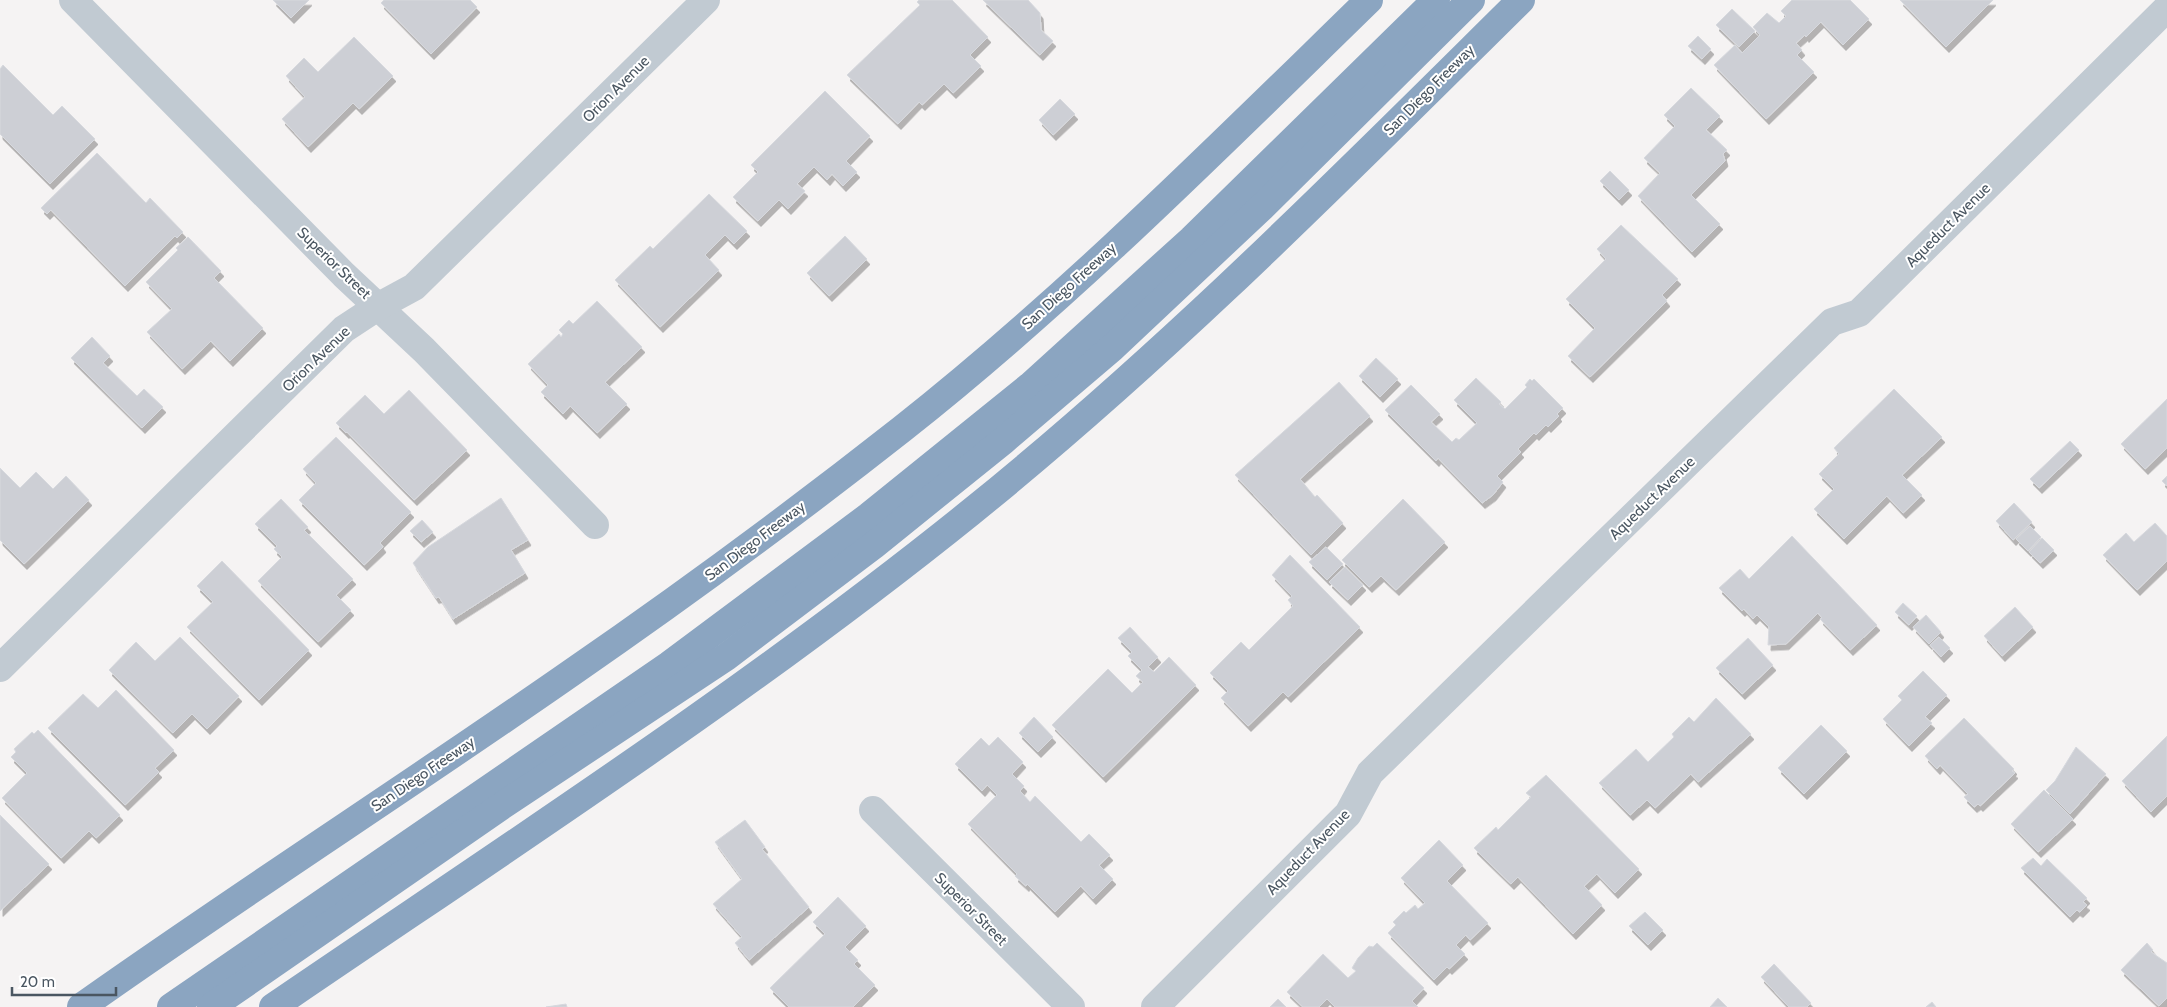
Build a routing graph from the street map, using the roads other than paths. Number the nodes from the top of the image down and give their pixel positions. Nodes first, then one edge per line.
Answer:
1 (73, 0) edge
2 (706, 0) edge
3 (1369, 0) edge
4 (1436, 0) edge
5 (1471, 0) edge
6 (1520, 0) edge
7 (2167, 8) edge
8 (379, 306) junction
9 (595, 525) dead end
10 (0, 668) edge
11 (873, 810) dead end
12 (81, 1007) edge
13 (171, 1007) edge
14 (211, 1007) edge
15 (273, 1007) edge
16 (1071, 1007) edge
17 (1155, 1007) edge

1 - 8 street, Superior Street
2 - 8 street, Orion Avenue
3 - 12 highway, San Diego Freeway
4 - 13 highway
5 - 14 highway
6 - 15 highway, San Diego Freeway
7 - 17 street, Aqueduct Avenue
8 - 9 street, Superior Street
8 - 10 street, Orion Avenue
11 - 16 street, Superior Street

